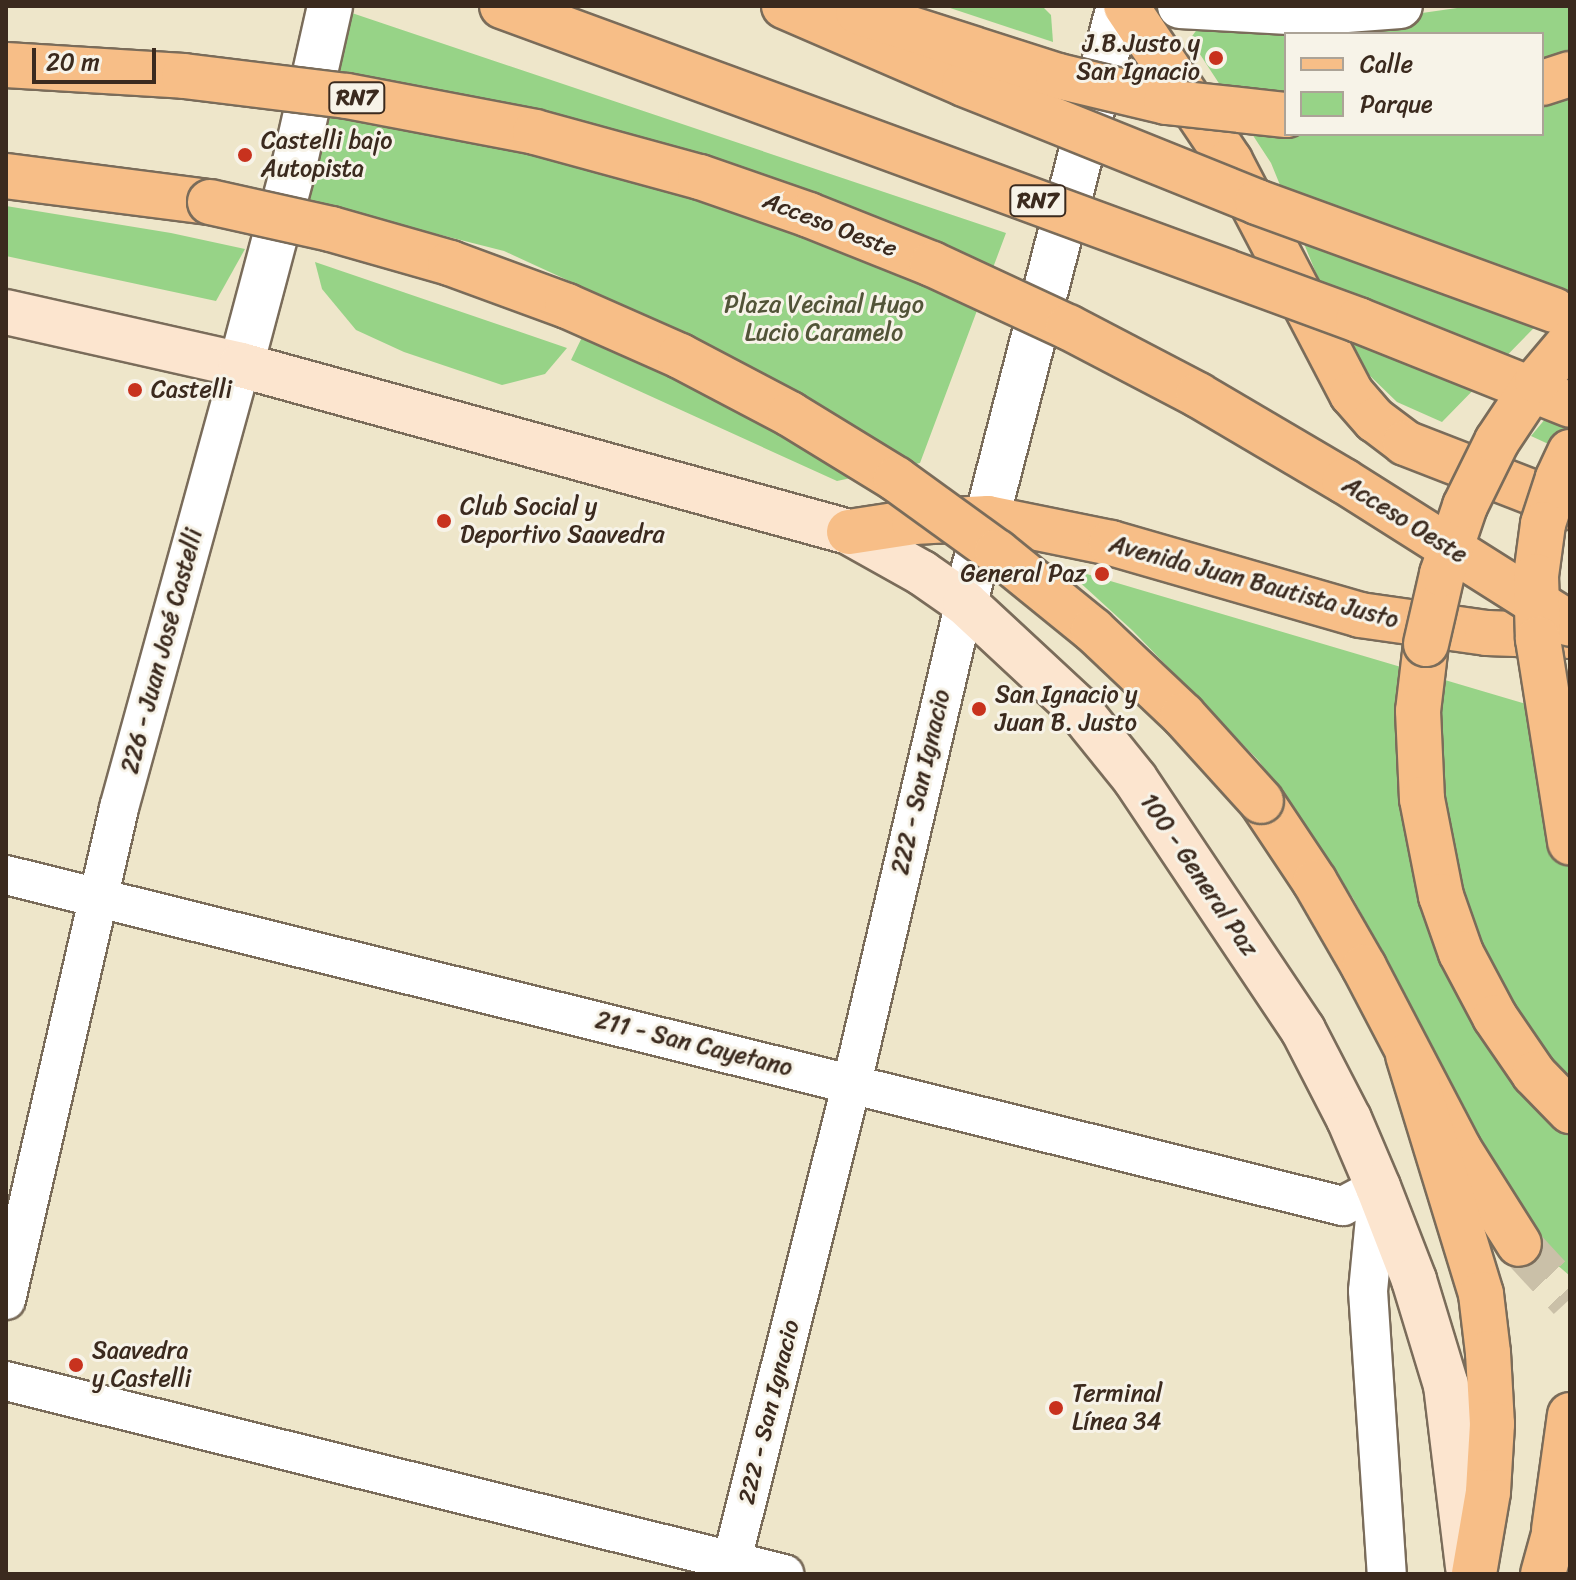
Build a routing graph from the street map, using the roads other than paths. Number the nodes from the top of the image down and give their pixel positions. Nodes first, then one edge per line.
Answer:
1 (330, 6) edge
2 (502, 6) edge
3 (784, 6) edge
4 (839, 6) edge
5 (1119, 6) edge
6 (1126, 6) edge
7 (1180, 6) edge
8 (1400, 6) edge
9 (6, 65) edge
10 (1570, 74) edge
11 (1544, 82) edge
12 (1284, 115) edge
13 (6, 176) edge
14 (6, 312) edge
15 (1570, 315) edge
16 (1570, 342) edge
17 (241, 365) junction
18 (1570, 405) edge
19 (1570, 452) edge
20 (1570, 507) edge
21 (988, 518) junction
22 (849, 532) junction
23 (965, 603) junction
24 (1570, 624) edge
25 (1570, 636) edge
26 (1570, 842) edge
27 (6, 875) edge
28 (98, 898) junction
29 (1408, 1055) junction
30 (852, 1083) junction
31 (1570, 1111) edge
32 (1378, 1187) junction
33 (1519, 1244) tunnel mouth
34 (6, 1300) edge
35 (6, 1381) edge
36 (1570, 1415) edge
37 (1570, 1479) edge
38 (1554, 1530) junction
39 (732, 1560) junction
40 (784, 1574) edge
41 (1387, 1574) edge
42 (1468, 1574) edge
43 (1474, 1574) edge
44 (1543, 1574) edge

1 - 17 street, 226 - Juan José Castelli
2 - 18 main road, RN7, bridge
3 - 15 main road, bridge
4 - 12 main road, bridge
5 - 21 street, 222 - San Ignacio
6 - 20 main road
7 - 8 street
9 - 24 main road, Acceso Oeste / RN7, bridge
10 - 11 main road
13 - 29 main road, bridge
14 - 17 main road, 100 - General Paz
16 - 31 main road, bridge
17 - 22 main road, 100 - General Paz
17 - 28 street, 226 - Juan José Castelli
19 - 26 main road, bridge
21 - 22 main road, Avenida Juan Bautista Justo
21 - 23 street, 222 - San Ignacio
21 - 25 main road, Avenida Juan Bautista Justo
22 - 23 main road, 100 - General Paz
23 - 30 street, 222 - San Ignacio
23 - 32 main road, 100 - General Paz
27 - 28 street, 211 - San Cayetano
28 - 30 street, 211 - San Cayetano
28 - 34 street, 226 - Juan José Castelli
29 - 33 main road
29 - 43 main road
30 - 32 street, 211 - San Cayetano
30 - 39 street, 222 - San Ignacio
32 - 41 street
32 - 42 main road, 100 - General Paz
35 - 39 street
36 - 38 main road
37 - 38 main road
38 - 44 main road
39 - 40 street

